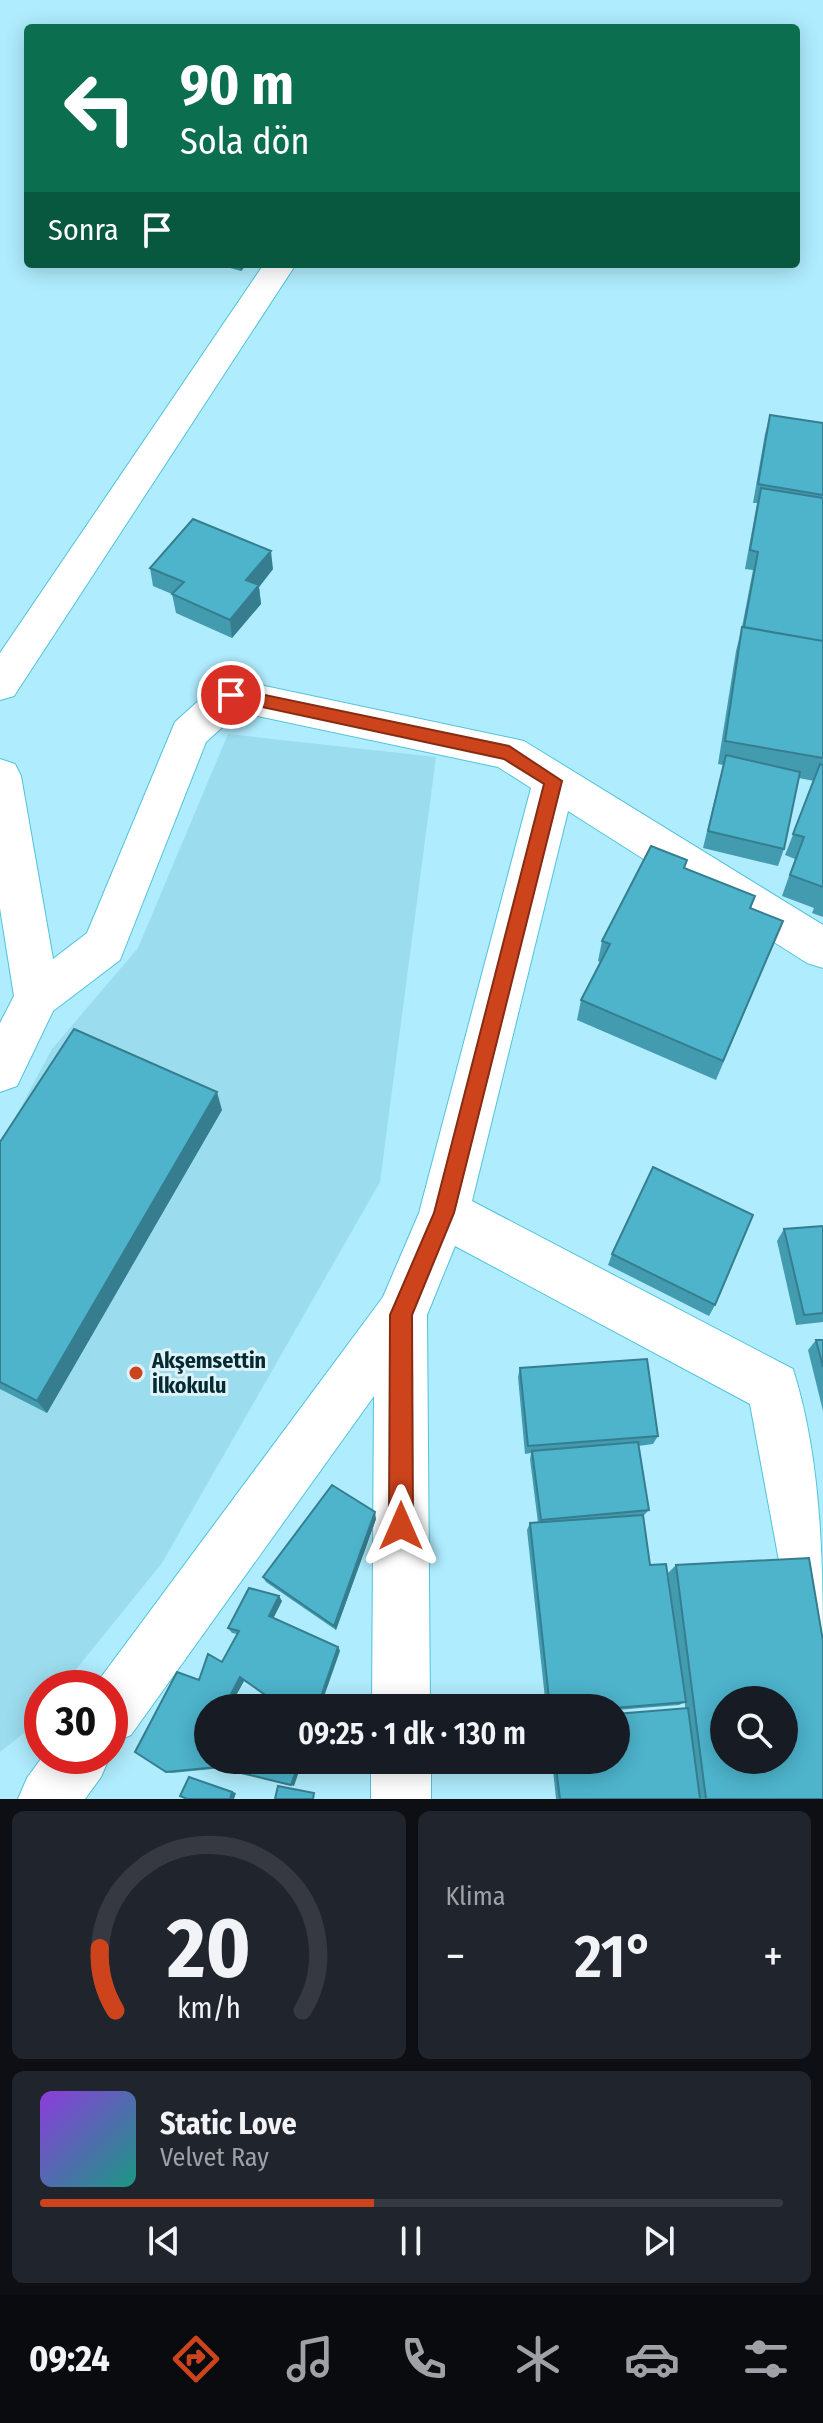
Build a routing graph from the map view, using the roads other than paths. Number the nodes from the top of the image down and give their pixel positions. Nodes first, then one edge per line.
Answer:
1 (277, 268) edge
2 (0, 685) edge
3 (0, 776) edge
4 (554, 781) junction
5 (0, 789) edge
6 (823, 949) edge
7 (37, 997) junction
8 (0, 1071) edge
9 (444, 1213) junction
10 (401, 1315) junction
11 (823, 1642) edge
12 (128, 1689) edge
13 (401, 1694) edge
14 (67, 1774) edge
15 (401, 1774) edge
16 (48, 1799) edge
17 (401, 1799) edge

1 - 2 street
3 - 5 street
4 - 6 street
4 - 7 street
4 - 9 street
5 - 7 street
7 - 8 street
9 - 10 street
9 - 11 street
10 - 12 street
10 - 13 street
14 - 16 street
15 - 17 street

